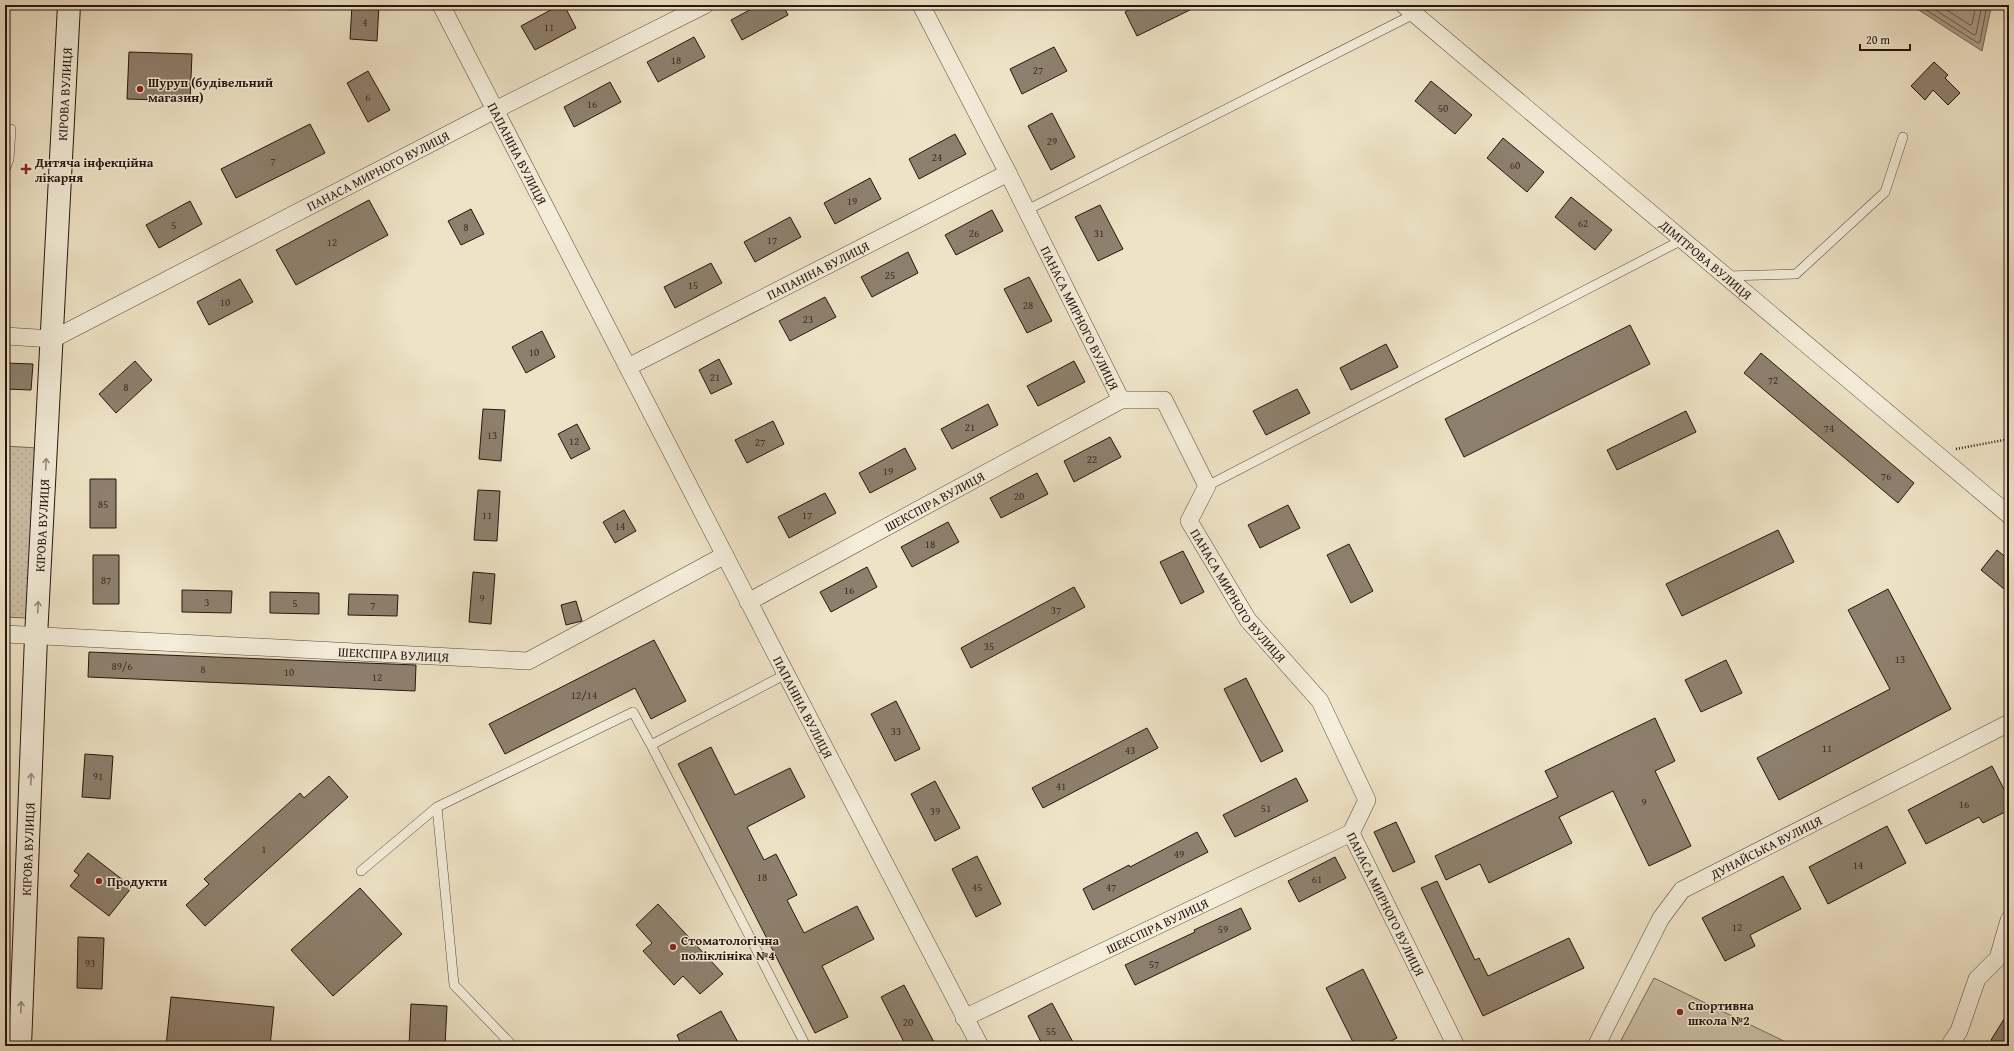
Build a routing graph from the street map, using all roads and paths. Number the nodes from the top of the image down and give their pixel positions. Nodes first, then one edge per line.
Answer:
1 (69, 5) edge
2 (441, 5) edge
3 (704, 5) edge
4 (921, 5) edge
5 (1409, 10) edge
6 (495, 110) junction
7 (12, 129) dead end
8 (1902, 137) dead end
9 (5, 170) edge
10 (1008, 173) junction
11 (1027, 210) junction
12 (1682, 240) junction
13 (1725, 276) junction
14 (5, 336) edge
15 (53, 338) junction
16 (628, 367) junction
17 (1121, 400) junction
18 (2009, 440) edge
19 (1936, 453) junction
20 (1207, 486) junction
21 (2009, 515) edge
22 (725, 556) junction
23 (748, 602) junction
24 (5, 634) edge
25 (36, 636) junction
26 (786, 674) junction
27 (2009, 723) edge
28 (651, 745) junction
29 (437, 807) junction
30 (1351, 833) junction
31 (361, 871) dead end
32 (2009, 920) edge
33 (964, 1018) junction
34 (20, 1046) edge
35 (513, 1046) edge
36 (806, 1046) edge
37 (980, 1046) edge
38 (1456, 1046) edge
39 (1596, 1046) edge
40 (1949, 1046) edge

1 - 15 street, КІРОВА ВУЛИЦЯ
2 - 6 street, ПАПАНІНА ВУЛИЦЯ
3 - 6 street, ПАНАСА МИРНОГО ВУЛИЦЯ
4 - 10 street, ПАНАСА МИРНОГО ВУЛИЦЯ
5 - 11 lane
5 - 12 street, ДІМІТРОВА ВУЛИЦЯ
6 - 15 street, ПАНАСА МИРНОГО ВУЛИЦЯ
6 - 16 street, ПАПАНІНА ВУЛИЦЯ
7 - 9 lane
8 - 13 lane
10 - 11 street, ПАНАСА МИРНОГО ВУЛИЦЯ
10 - 16 street, ПАПАНІНА ВУЛИЦЯ
11 - 17 street, ПАНАСА МИРНОГО ВУЛИЦЯ
12 - 13 street, ДІМІТРОВА ВУЛИЦЯ
12 - 20 lane
13 - 19 street, ДІМІТРОВА ВУЛИЦЯ
14 - 15 street
25 -> 15 street, КІРОВА ВУЛИЦЯ
16 - 22 street, ПАПАНІНА ВУЛИЦЯ
17 - 20 street, ПАНАСА МИРНОГО ВУЛИЦЯ
17 - 23 street, ШЕКСПІРА ВУЛИЦЯ
18 - 19 path
19 - 21 street, ДІМІТРОВА ВУЛИЦЯ
20 - 30 street, ПАНАСА МИРНОГО ВУЛИЦЯ
22 - 23 street, ПАПАНІНА ВУЛИЦЯ
22 - 25 street, ШЕКСПІРА ВУЛИЦЯ
23 - 26 street, ПАПАНІНА ВУЛИЦЯ
24 - 25 street, ШЕКСПІРА ВУЛИЦЯ
34 -> 25 street, КІРОВА ВУЛИЦЯ
26 - 28 lane
26 - 33 street, ПАПАНІНА ВУЛИЦЯ
27 - 39 street, ДУНАЙСЬКА ВУЛИЦЯ
28 - 29 lane
28 - 36 lane
29 - 31 lane
29 - 35 lane
30 - 33 street, ШЕКСПІРА ВУЛИЦЯ
30 - 38 street, ПАНАСА МИРНОГО ВУЛИЦЯ
32 - 40 street
33 - 37 street, ПАПАНІНА ВУЛИЦЯ

